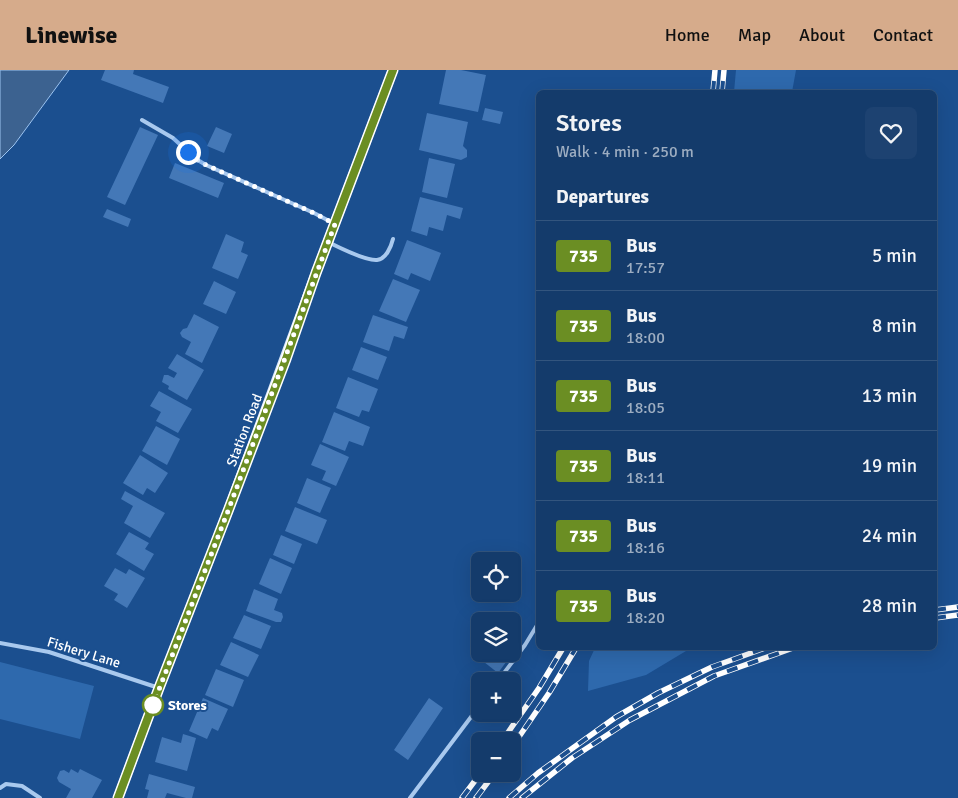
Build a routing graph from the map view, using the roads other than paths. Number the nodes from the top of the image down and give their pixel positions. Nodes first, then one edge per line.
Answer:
1 (393, 70) edge
2 (142, 120) dead end
3 (335, 224) junction
4 (393, 239) dead end
5 (328, 242) junction
6 (536, 627) edge
7 (0, 643) edge
8 (505, 672) edge
9 (159, 688) junction
10 (471, 718) edge
11 (0, 788) edge
12 (40, 798) edge
13 (118, 798) edge
14 (410, 798) edge

1 - 3 street, Station Road
2 - 3 lane
3 - 5 street, Station Road
4 - 5 lane
5 - 9 street, Station Road
6 - 8 lane
7 - 9 lane, Fishery Lane
9 - 13 street, Station Road
10 - 14 lane
11 - 12 lane

